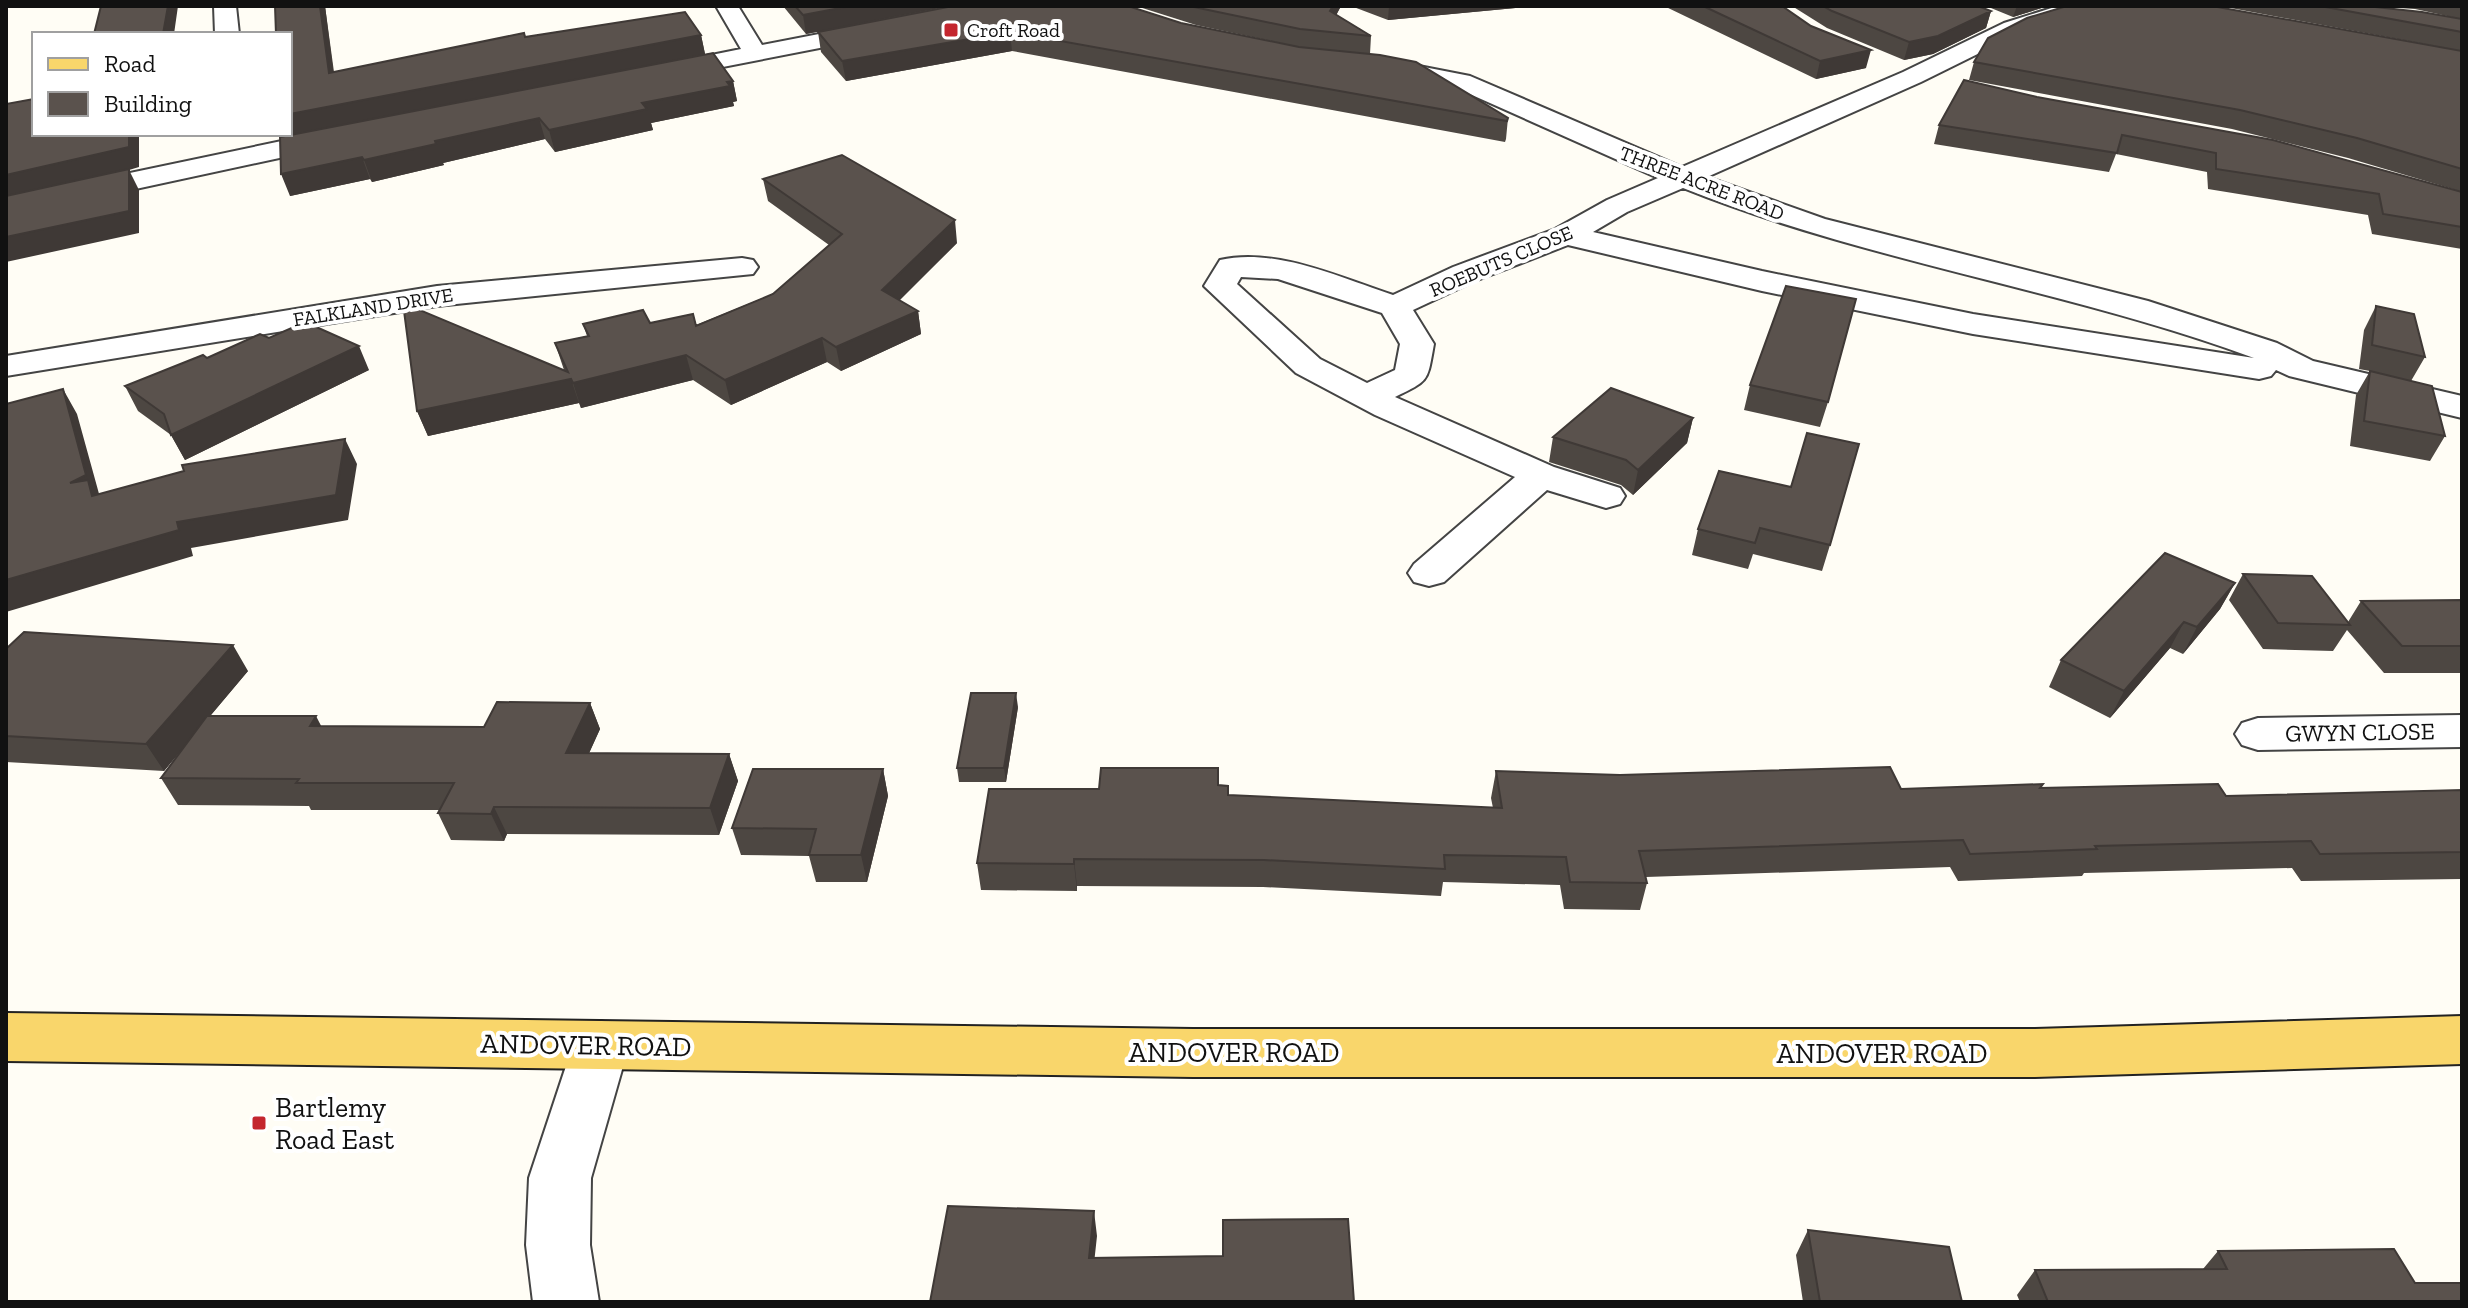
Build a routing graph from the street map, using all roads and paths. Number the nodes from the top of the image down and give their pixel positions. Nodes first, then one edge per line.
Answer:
1 (225, 6) edge
2 (727, 6) edge
3 (2081, 6) edge
4 (1985, 17) edge
5 (908, 24) edge
6 (2012, 28) junction
7 (227, 32) edge
8 (755, 53) junction
9 (1353, 62) edge
10 (1899, 71) junction
11 (632, 78) edge
12 (1957, 88) edge
13 (370, 131) edge
14 (218, 136) edge
15 (216, 162) junction
16 (1681, 178) junction
17 (6, 208) edge
18 (1566, 235) junction
19 (742, 267) dead end
20 (1395, 306) junction
21 (6, 366) edge
22 (2301, 369) junction
23 (1366, 397) junction
24 (2462, 407) edge
25 (1541, 475) junction
26 (1606, 496) dead end
27 (1429, 573) dead end
28 (2462, 731) edge
29 (2258, 734) dead end
30 (6, 1037) edge
31 (2462, 1040) edge
32 (601, 1045) junction
33 (566, 1302) edge

1 - 7 street
2 - 8 street
3 - 6 street, ROEBUTS CLOSE
4 - 6 street
5 - 8 street
6 - 10 street, ROEBUTS CLOSE
8 - 11 street
9 - 16 street, THREE ACRE ROAD
10 - 12 street
10 - 16 street, ROEBUTS CLOSE
13 - 15 street
14 - 15 street
15 - 17 street
16 - 18 street, ROEBUTS CLOSE
16 - 22 street, THREE ACRE ROAD
18 - 20 street, ROEBUTS CLOSE
18 - 22 street, THREE ACRE ROAD
19 - 21 street, FALKLAND DRIVE
20 - 23 street
20 - 23 street
22 - 24 street, THREE ACRE ROAD
23 - 25 street
25 - 26 street
25 - 27 street
28 - 29 street, GWYN CLOSE
30 - 32 main road, ANDOVER ROAD
31 - 32 main road, ANDOVER ROAD
32 - 33 street

